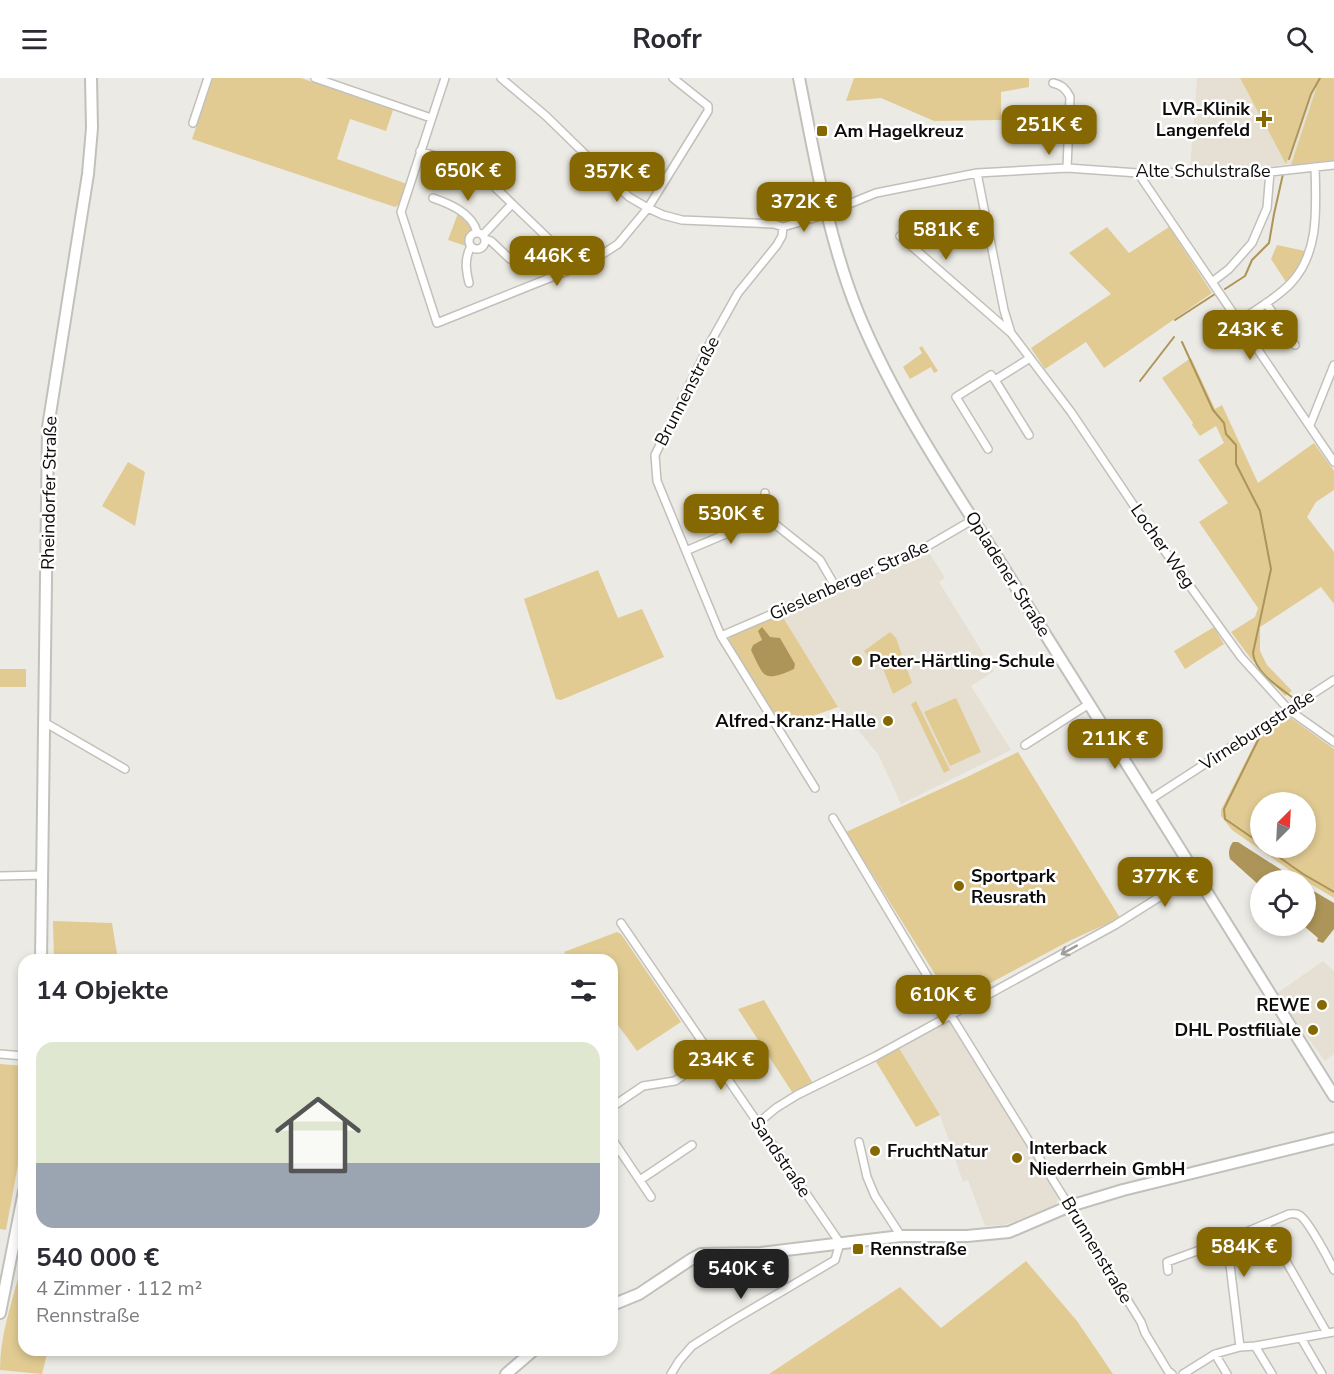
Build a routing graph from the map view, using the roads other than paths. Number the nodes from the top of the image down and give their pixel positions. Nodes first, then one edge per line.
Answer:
1 (91, 78) edge
2 (208, 78) edge
3 (315, 78) edge
4 (445, 78) edge
5 (501, 78) edge
6 (673, 78) edge
7 (799, 78) edge
8 (1053, 83) dead end
9 (431, 118) junction
10 (193, 123) dead end
11 (420, 151) junction
12 (1334, 165) edge
13 (1315, 167) junction
14 (1067, 168) junction
15 (1270, 172) junction
16 (977, 173) junction
17 (1138, 173) junction
18 (433, 198) dead end
19 (512, 204) junction
20 (648, 208) junction
21 (826, 214) junction
22 (783, 227) junction
23 (482, 235) junction
24 (900, 236) dead end
25 (471, 246) junction
26 (510, 259) dead end
27 (567, 270) junction
28 (1212, 282) junction
29 (469, 283) dead end
30 (1266, 303) junction
31 (1238, 322) junction
32 (1011, 333) junction
33 (1295, 345) dead end
34 (1030, 358) junction
35 (1334, 365) edge
36 (995, 380) junction
37 (1310, 425) junction
38 (1029, 435) dead end
39 (988, 449) dead end
40 (1334, 462) edge
41 (765, 493) dead end
42 (766, 517) junction
43 (974, 519) junction
44 (688, 550) junction
45 (835, 586) junction
46 (721, 636) junction
47 (1334, 680) edge
48 (1089, 704) junction
49 (1289, 710) junction
50 (44, 722) junction
51 (1334, 742) edge
52 (1025, 745) dead end
53 (125, 769) dead end
54 (815, 788) dead end
55 (1151, 800) junction
56 (833, 818) dead end
57 (1196, 874) junction
58 (43, 875) junction
59 (0, 876) edge
60 (43, 899) junction
61 (621, 923) dead end
62 (41, 954) edge
63 (48, 954) edge
64 (950, 1014) junction
65 (0, 1054) edge
66 (18, 1056) edge
67 (712, 1056) junction
68 (1334, 1096) edge
69 (618, 1103) edge
70 (758, 1123) junction
71 (1334, 1138) edge
72 (859, 1142) dead end
73 (692, 1145) dead end
74 (618, 1148) edge
75 (640, 1180) junction
76 (651, 1197) dead end
77 (1070, 1206) junction
78 (18, 1214) edge
79 (1266, 1224) junction
80 (902, 1236) junction
81 (1227, 1240) junction
82 (840, 1243) junction
83 (1276, 1243) dead end
84 (1282, 1254) dead end
85 (4, 1267) edge
86 (1334, 1270) edge
87 (1168, 1271) dead end
88 (618, 1303) edge
89 (0, 1313) edge
90 (1332, 1333) edge
91 (1301, 1338) junction
92 (1255, 1346) junction
93 (1240, 1347) junction
94 (1215, 1354) junction
95 (527, 1356) edge
96 (506, 1374) edge
97 (671, 1374) edge
98 (1172, 1374) edge
99 (1183, 1374) edge
100 (1227, 1374) edge
101 (1272, 1374) edge
102 (1322, 1374) edge

1 - 50 main road, Rheindorfer Straße
2 - 10 street
3 - 9 street
4 - 9 street
5 - 20 street
6 - 20 street
7 - 21 main road, Opladener Straße
8 - 14 street
9 - 11 street
11 - 19 street
11 - 27 street
12 - 13 street, Alte Schulstraße
13 - 15 street, Alte Schulstraße
13 - 30 street
14 - 16 street, Alte Schulstraße
14 - 17 street, Alte Schulstraße
15 - 17 street, Alte Schulstraße
15 - 28 street
16 - 21 street, Alte Schulstraße
16 - 32 street, Locher Weg
17 - 28 street
18 - 23 street
19 - 23 street
19 - 27 street
20 - 22 street
20 - 27 street
21 - 22 street, Alte Schulstraße
21 - 43 main road, Opladener Straße
22 - 44 street, Brunnenstraße
23 - 25 street
23 - 25 street
23 - 26 street
24 - 32 street, Locher Weg
25 - 29 street
28 - 31 street
30 - 31 street
30 - 33 street
31 - 37 street
32 - 34 street, Locher Weg
34 - 36 street
34 - 49 street, Locher Weg
35 - 37 street
36 - 38 street
36 - 39 street
37 - 40 street
41 - 42 street
42 - 44 street
42 - 45 street
43 - 45 street, Gieslenberger Straße
43 - 48 main road, Opladener Straße
44 - 46 street, Brunnenstraße
45 - 46 street, Gieslenberger Straße
46 - 54 street, Brunnenstraße
47 - 49 street, Virneburgstraße
48 - 52 street
48 - 55 main road, Opladener Straße
49 - 51 street, Locher Weg
49 - 55 street, Virneburgstraße
50 - 53 street
50 - 58 main road, Rheindorfer Straße
55 - 57 main road, Opladener Straße
56 - 64 street, Brunnenstraße
57 -> 64 street
57 - 68 main road, Opladener Straße
58 - 59 street
58 - 60 main road, Rheindorfer Straße
60 - 62 main road, Rheindorfer Straße
60 - 63 main road, Rheindorfer Straße
61 - 67 street, Sandstraße
64 - 70 street
64 - 77 street, Brunnenstraße
65 - 66 street
67 - 69 street
67 - 70 street, Sandstraße
70 - 82 street, Sandstraße
71 - 77 main road
72 - 80 street
73 - 75 street
74 - 75 street
75 - 76 street
77 - 80 main road
77 - 98 street, Brunnenstraße
78 - 85 main road
79 - 81 street
79 - 83 street
79 - 86 street
80 - 82 main road
81 - 87 street
81 - 93 street
82 - 88 main road
82 - 97 street
84 - 90 street
85 - 89 main road
90 - 91 street
91 - 92 street
91 - 102 street
92 - 93 street
92 - 101 street
93 - 94 street
94 - 99 street
94 - 100 street
95 - 96 main road

